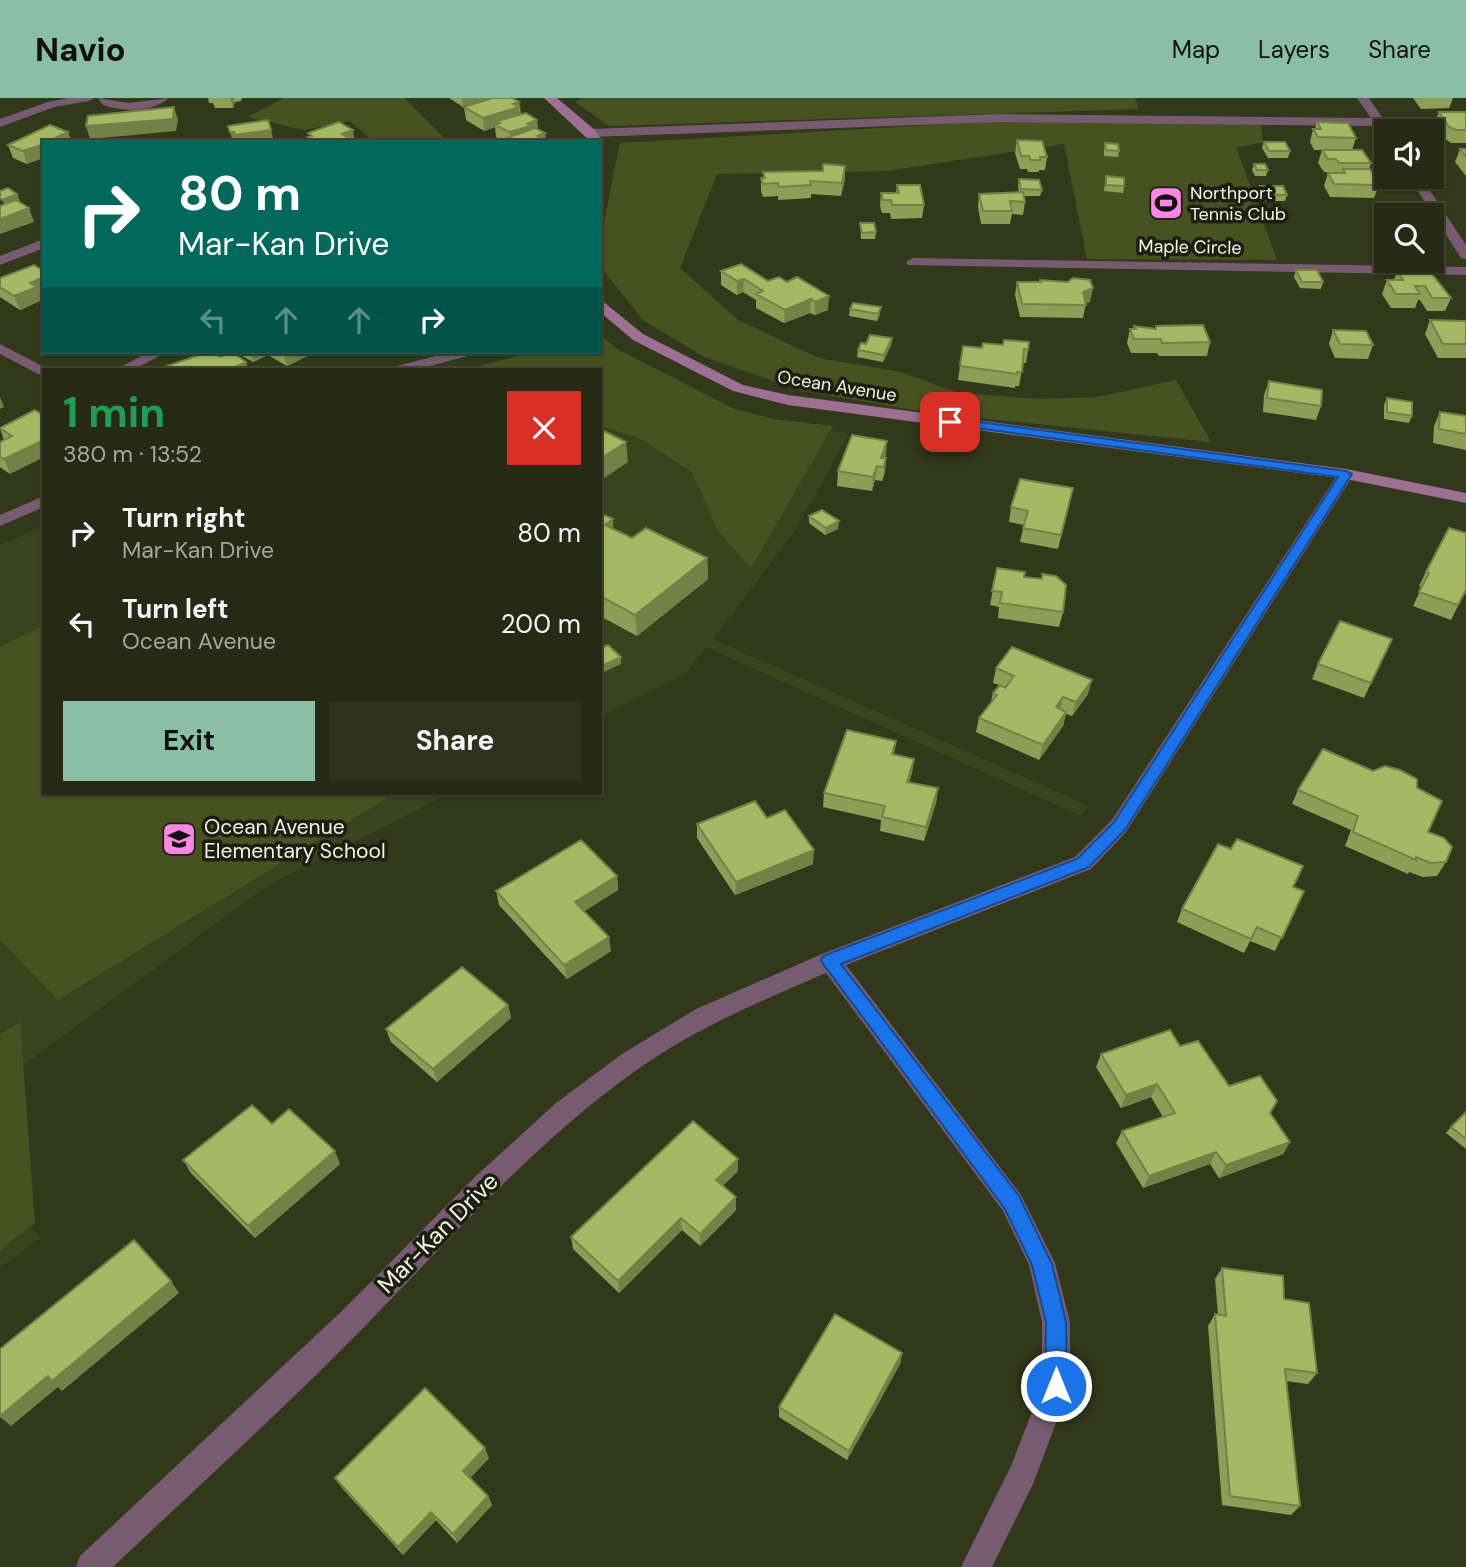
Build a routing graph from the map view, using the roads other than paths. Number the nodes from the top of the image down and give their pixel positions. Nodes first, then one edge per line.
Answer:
1 (89, 98) edge
2 (104, 98) edge
3 (163, 98) edge
4 (550, 98) edge
5 (1363, 98) edge
6 (1377, 119) edge
7 (0, 123) edge
8 (1374, 127) edge
9 (594, 137) edge
10 (1423, 189) edge
11 (42, 244) edge
12 (1466, 255) edge
13 (0, 261) edge
14 (913, 262) dead end
15 (1466, 271) edge
16 (603, 311) edge
17 (0, 348) edge
18 (156, 354) edge
19 (459, 354) edge
20 (126, 368) edge
21 (406, 368) edge
22 (42, 372) edge
23 (1346, 474) junction
24 (1466, 498) edge
25 (42, 502) edge
26 (0, 521) edge
27 (830, 961) junction
28 (91, 1567) edge
29 (976, 1567) edge

1 - 7 street
2 - 3 street
4 - 9 main road
5 - 6 street
8 - 9 street
10 - 12 street
11 - 13 street
14 - 15 street, Maple Circle
16 - 23 main road, Ocean Avenue
17 - 22 street
18 - 20 street
19 - 21 street
23 - 24 main road, Ocean Avenue
23 - 27 street, Mar-Kan Drive
25 - 26 street
27 - 28 street, Mar-Kan Drive
27 - 29 street

